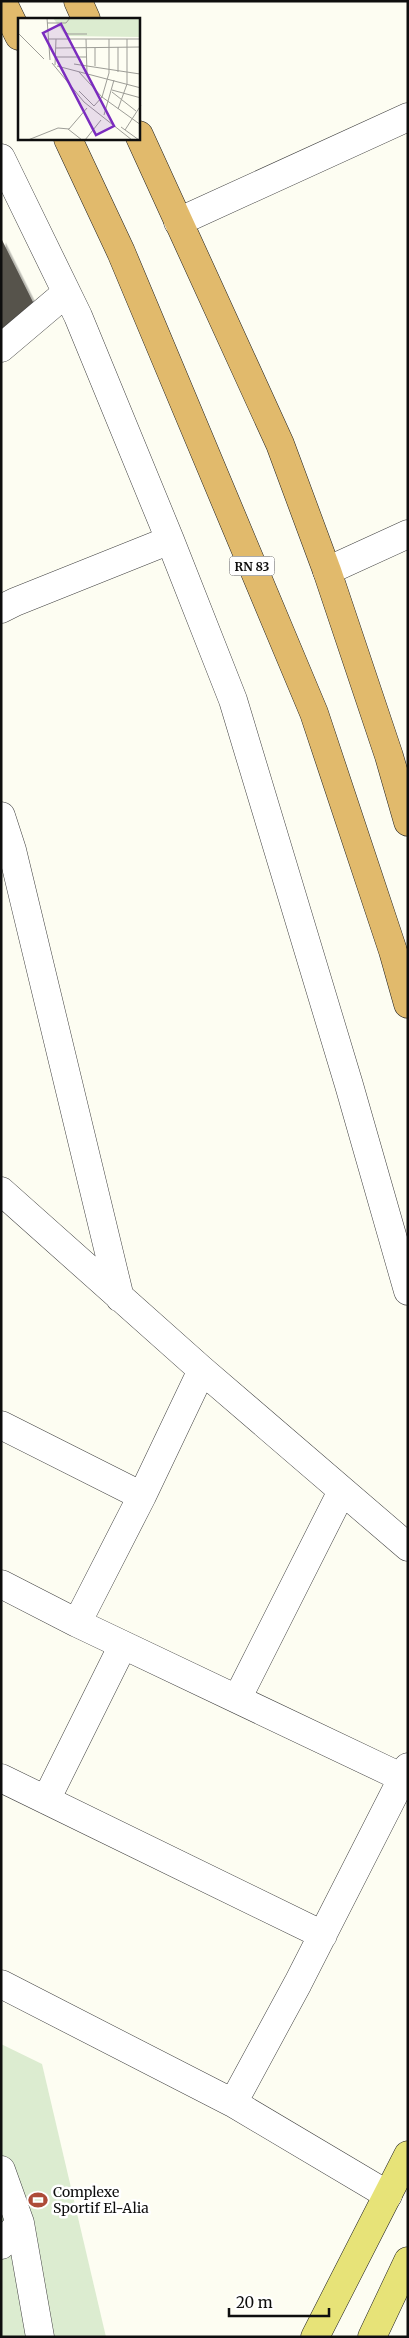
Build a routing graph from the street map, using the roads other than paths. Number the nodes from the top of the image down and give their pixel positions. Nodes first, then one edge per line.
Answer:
1 (2, 1) edge
2 (78, 1) edge
3 (86, 18) edge
4 (18, 34) edge
5 (408, 117) edge
6 (140, 137) edge
7 (68, 140) edge
8 (1, 158) edge
9 (178, 222) junction
10 (66, 293) junction
11 (1, 348) edge
12 (408, 534) edge
13 (170, 540) junction
14 (327, 571) junction
15 (1, 609) edge
16 (1, 816) edge
17 (408, 822) edge
18 (7, 855) edge
19 (408, 1004) edge
20 (2, 1195) edge
21 (408, 1290) edge
22 (120, 1298) junction
23 (202, 1370) junction
24 (1, 1426) edge
25 (342, 1490) junction
26 (142, 1496) junction
27 (408, 1547) edge
28 (1, 1584) edge
29 (77, 1623) junction
30 (122, 1645) junction
31 (237, 1699) junction
32 (404, 1772) edge
33 (1, 1778) edge
34 (46, 1800) junction
35 (323, 1935) junction
36 (1, 1984) edge
37 (233, 2104) junction
38 (408, 2155) edge
39 (1, 2170) edge
40 (388, 2195) junction
41 (20, 2222) junction
42 (1, 2245) edge
43 (408, 2261) edge
44 (40, 2337) edge
45 (316, 2337) edge
46 (372, 2337) edge

1 - 4 highway
2 - 3 highway
5 - 9 street
6 - 9 highway
7 - 19 highway, RN 83
8 - 10 street
9 - 14 highway
10 - 11 street
10 - 13 street
12 - 14 street
13 - 15 street
13 - 21 street
14 - 17 highway
16 - 18 street
18 - 22 street
20 - 22 street
22 - 23 street
23 - 25 street
23 - 26 street
24 - 26 street
25 - 27 street
25 - 31 street
26 - 29 street
28 - 29 street
29 - 30 street
30 - 31 street
30 - 34 street
31 - 32 street
32 - 35 street
33 - 34 street
34 - 35 street
35 - 37 street
36 - 37 street
37 - 40 street
38 - 40 main road
39 - 41 street
40 - 45 main road
41 - 42 street
41 - 44 street
43 - 46 main road

